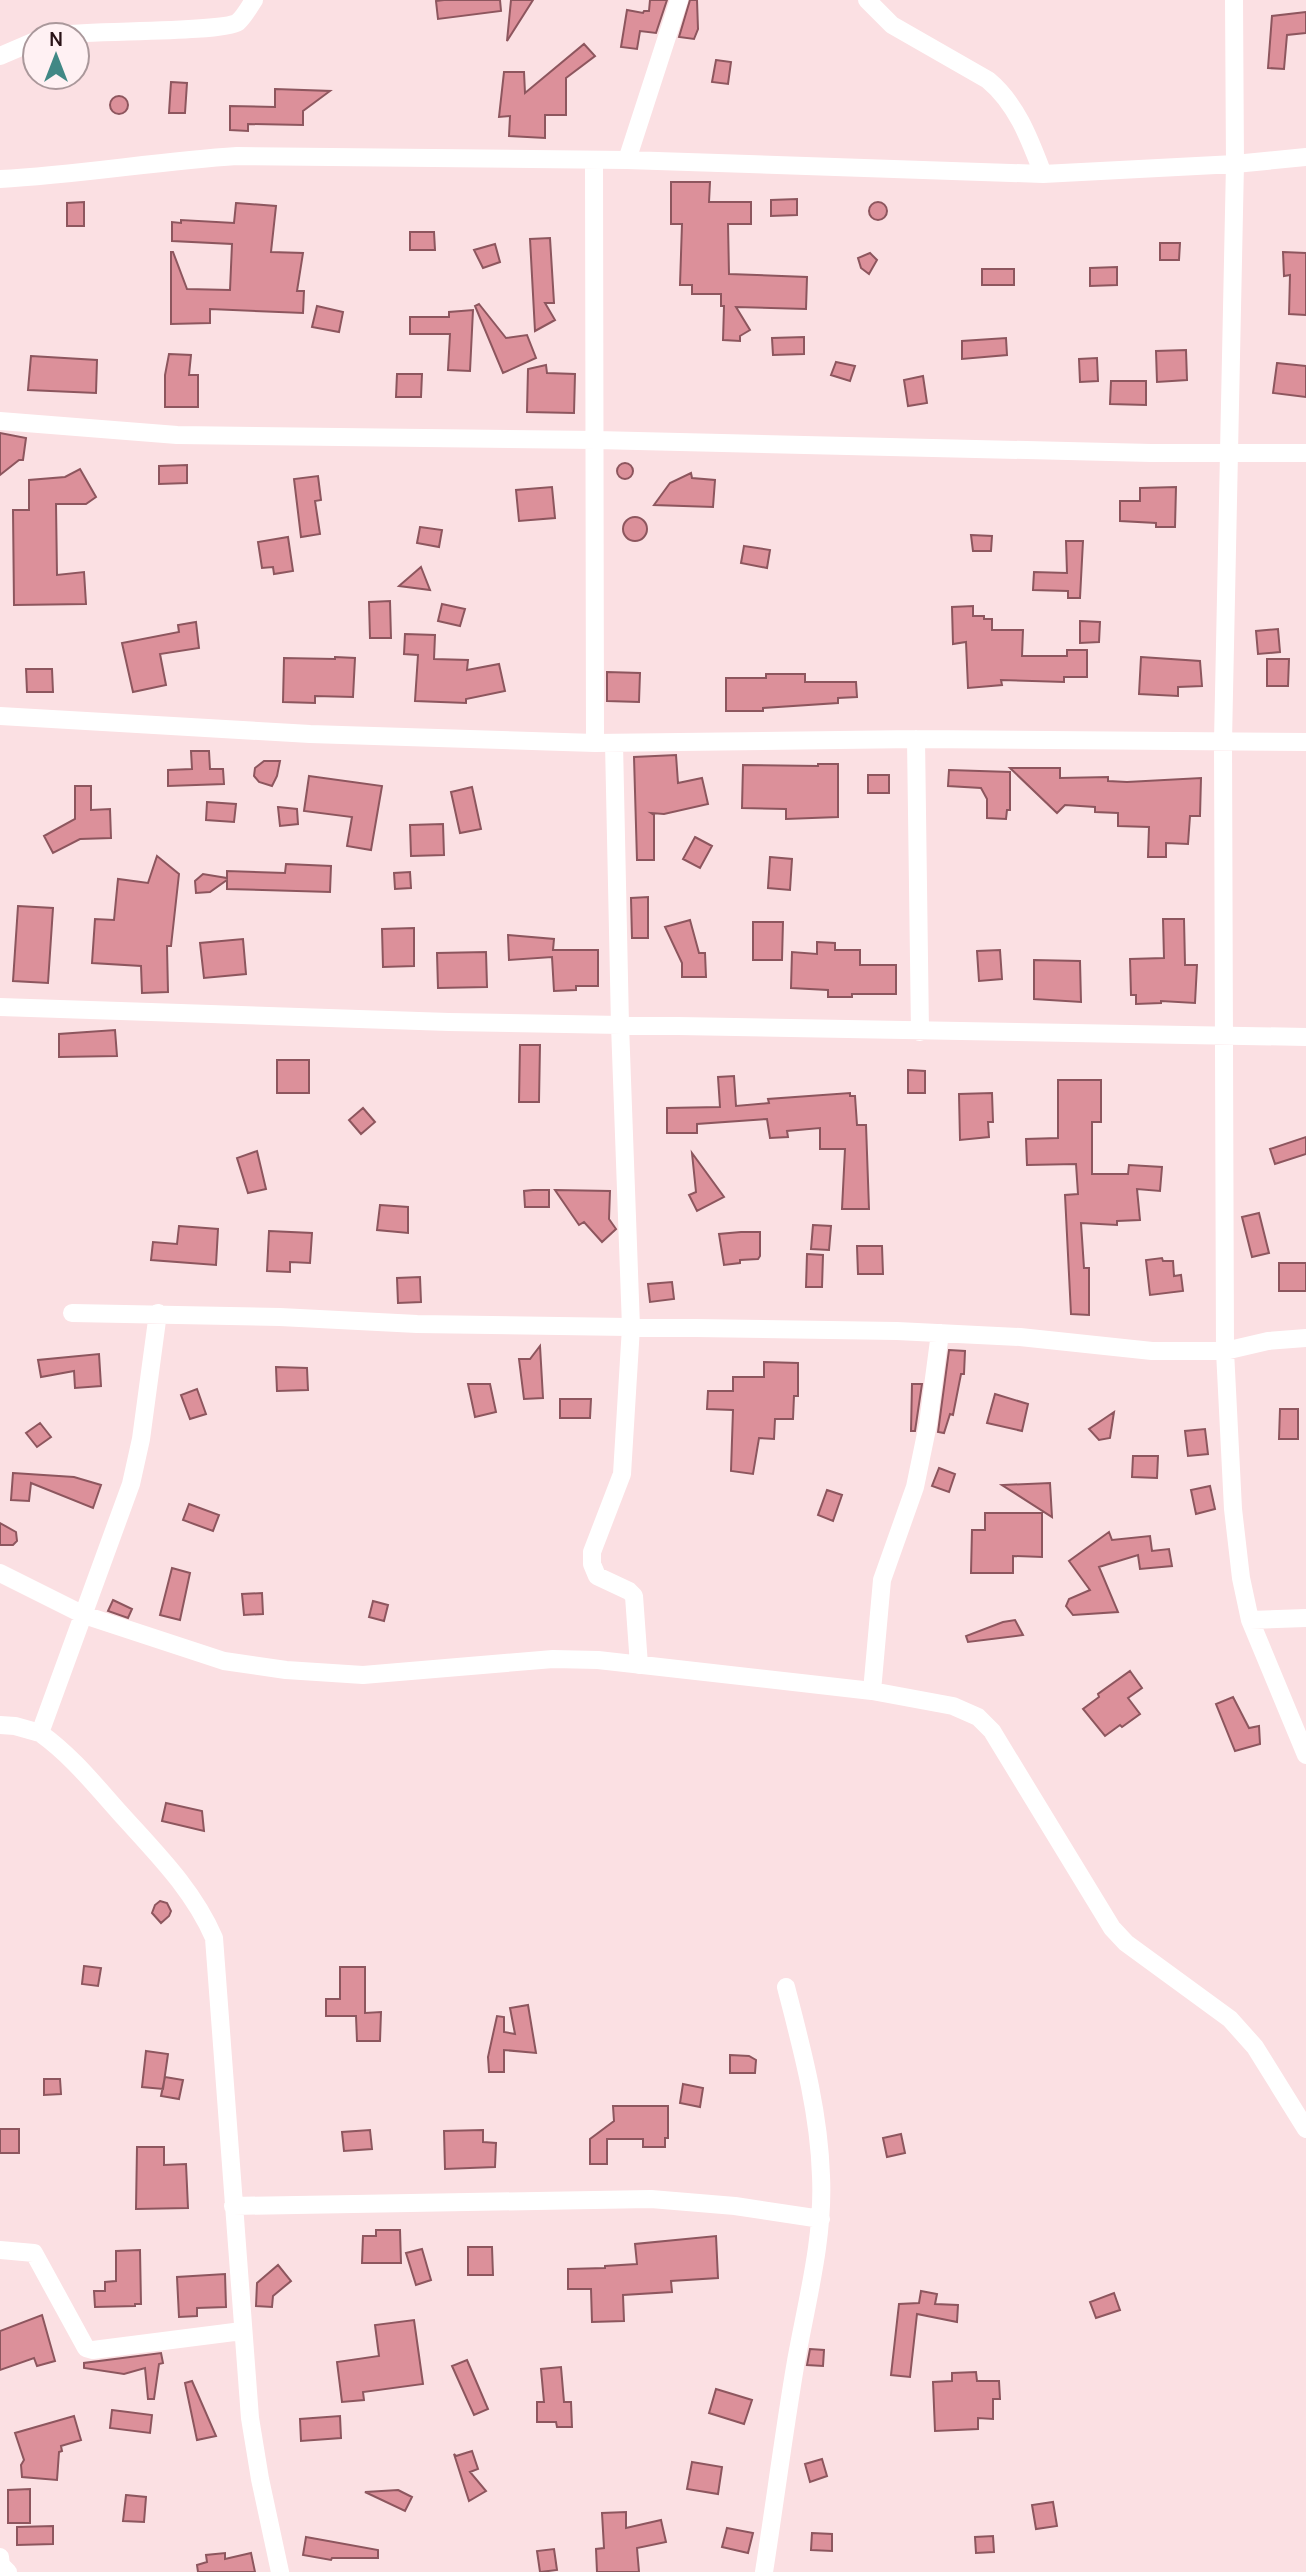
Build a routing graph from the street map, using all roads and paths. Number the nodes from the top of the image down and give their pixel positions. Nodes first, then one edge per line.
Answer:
1 (254, 0) edge
2 (679, 0) edge
3 (867, 0) edge
4 (1234, 0) edge
5 (91, 32) edge
6 (21, 47) edge
7 (0, 56) edge
8 (1306, 157) edge
9 (594, 160) junction
10 (627, 160) junction
11 (1235, 164) junction
12 (1043, 174) junction
13 (0, 179) edge
14 (0, 421) edge
15 (596, 440) junction
16 (1229, 453) junction
17 (1306, 453) edge
18 (0, 716) edge
19 (916, 740) junction
20 (1223, 741) junction
21 (1306, 741) edge
22 (595, 743) junction
23 (614, 743) junction
24 (0, 1007) edge
25 (620, 1025) junction
26 (920, 1032) junction
27 (1222, 1036) junction
28 (1306, 1037) edge
29 (72, 1313) dead end
30 (158, 1313) junction
31 (631, 1326) junction
32 (940, 1333) junction
33 (1306, 1338) edge
34 (1225, 1351) junction
35 (0, 1573) edge
36 (84, 1615) junction
37 (1306, 1618) edge
38 (1250, 1620) junction
39 (639, 1665) junction
40 (872, 1691) junction
41 (0, 1725) edge
42 (40, 1734) junction
43 (1306, 1755) edge
44 (786, 1987) dead end
45 (1306, 2129) edge
46 (233, 2206) junction
47 (821, 2219) junction
48 (0, 2250) edge
49 (242, 2331) junction
50 (0, 2557) edge
51 (8, 2572) edge
52 (280, 2572) edge
53 (764, 2572) edge

1 - 5 street
2 - 10 street
3 - 12 street
4 - 11 street
6 - 7 street
8 - 11 street
9 - 10 street
9 - 13 street
9 - 15 street
10 - 12 street
11 - 12 street
11 - 16 street
14 - 15 street
15 - 16 street
15 - 22 street
16 - 17 street
16 - 20 street
18 - 22 street
19 - 20 street
19 - 23 street
19 - 26 street
20 - 21 street
20 - 27 street
22 - 23 street
23 - 25 street
24 - 25 street
25 - 26 street
25 - 31 street
26 - 27 street
27 - 28 street
27 - 34 street
29 - 30 street
30 - 31 street
30 - 36 street
31 - 32 street
31 - 39 street
32 - 34 street
32 - 40 street
33 - 34 street
34 - 38 street
35 - 36 street
36 - 39 street
36 - 42 street
37 - 38 street
38 - 43 street
39 - 40 street
40 - 45 street
41 - 42 street
42 - 46 street
44 - 47 street
46 - 47 street
46 - 49 street
47 - 53 street
48 - 49 street
49 - 52 street
50 - 51 street

